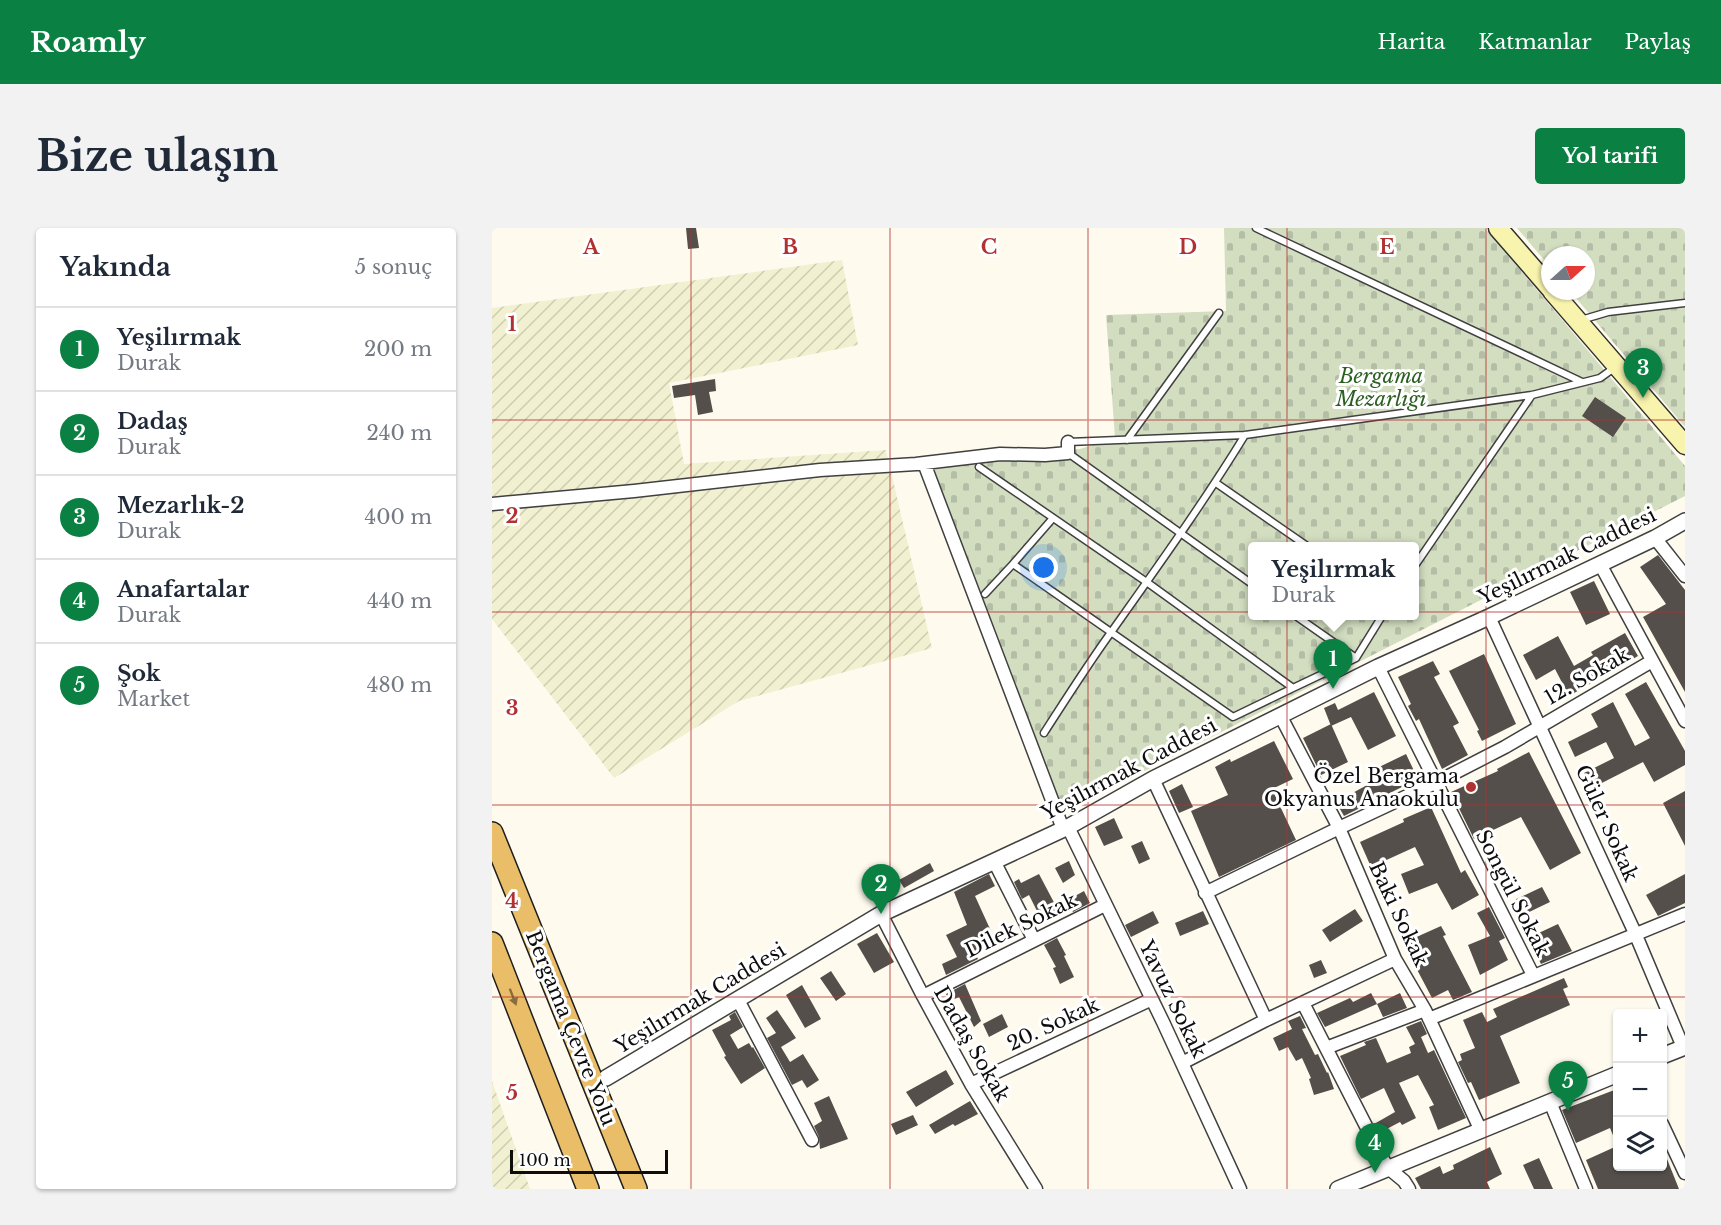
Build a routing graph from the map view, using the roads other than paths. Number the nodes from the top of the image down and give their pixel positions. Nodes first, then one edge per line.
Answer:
1 (1256, 228) edge
2 (1498, 228) edge
3 (1541, 278) edge
4 (1560, 300) edge
5 (1685, 303) edge
6 (1219, 313) dead end
7 (1578, 321) junction
8 (1617, 366) junction
9 (1583, 383) junction
10 (1532, 395) junction
11 (1245, 435) junction
12 (1127, 440) junction
13 (1685, 445) edge
14 (1068, 448) junction
15 (924, 464) junction
16 (979, 467) dead end
17 (1216, 483) junction
18 (492, 504) edge
19 (1053, 518) junction
20 (1685, 521) edge
21 (1180, 534) junction
22 (1655, 538) junction
23 (1301, 542) edge
24 (1419, 560) edge
25 (1013, 564) junction
26 (1600, 564) junction
27 (1685, 576) edge
28 (1248, 581) edge
29 (1148, 583) junction
30 (985, 594) dead end
31 (1489, 617) junction
32 (1303, 620) edge
33 (1379, 620) edge
34 (1111, 632) junction
35 (1356, 658) junction
36 (1652, 660) junction
37 (1378, 667) junction
38 (1293, 688) junction
39 (1280, 715) junction
40 (1685, 721) edge
41 (1541, 726) junction
42 (1044, 733) dead end
43 (1153, 779) junction
44 (1435, 783) junction
45 (1065, 828) junction
46 (1339, 828) junction
47 (492, 833) edge
48 (994, 861) junction
49 (1205, 893) junction
50 (1105, 905) junction
51 (881, 914) junction
52 (1685, 914) edge
53 (1635, 933) junction
54 (1034, 940) junction
55 (492, 943) edge
56 (1395, 959) junction
57 (1533, 975) junction
58 (922, 996) junction
59 (1152, 999) junction
60 (738, 1000) junction
61 (1303, 1003) junction
62 (1427, 1015) junction
63 (1266, 1020) junction
64 (1684, 1047) edge
65 (1326, 1048) junction
66 (1667, 1054) edge
67 (1182, 1063) junction
68 (1613, 1076) edge
69 (606, 1078) dead end
70 (971, 1084) junction
71 (1550, 1102) junction
72 (1481, 1131) junction
73 (1667, 1135) edge
74 (812, 1140) dead end
75 (1387, 1167) junction
76 (1685, 1173) edge
77 (1583, 1188) edge
78 (588, 1189) edge
79 (636, 1189) edge
80 (1036, 1189) edge
81 (1240, 1189) edge
82 (1338, 1189) edge
83 (1408, 1189) edge

1 - 9 lane
2 - 3 main road
4 - 7 main road
5 - 7 lane
6 - 12 lane
7 - 8 main road
8 - 9 lane
8 - 13 main road
9 - 10 lane
10 - 11 lane
10 - 24 lane
11 - 12 lane
11 - 17 lane
12 - 14 lane
14 - 15 street
14 - 21 lane
15 - 18 street
15 - 45 street, Yavuz Sokak
16 - 19 lane
17 - 21 lane
17 - 23 lane
19 - 25 lane
19 - 29 lane
20 - 22 street, Yeşilırmak Caddesi
21 - 28 lane
21 - 29 lane
22 - 26 street, Yeşilırmak Caddesi
22 - 27 street
25 - 30 lane
25 - 34 lane
26 - 31 street, Yeşilırmak Caddesi
26 - 36 street
29 - 34 lane
29 - 38 lane
31 - 37 street, Yeşilırmak Caddesi
31 - 41 street, Güler Sokak
32 - 35 lane
33 - 35 lane
34 - 38 lane
34 - 42 lane
35 - 38 lane
36 - 40 street
36 - 41 street, 12. Sokak
37 - 39 street, Yeşilırmak Caddesi
37 - 44 street, Songül Sokak
39 - 43 street, Yeşilırmak Caddesi
39 - 46 street, Baki Sokak
41 - 44 street, 12. Sokak
41 - 53 street, Güler Sokak
43 - 45 street, Yeşilırmak Caddesi
43 - 49 street
44 - 46 street, 12. Sokak
44 - 57 street, Songül Sokak
45 - 48 street, Yeşilırmak Caddesi
45 - 50 street, Yavuz Sokak
46 - 49 street, 12. Sokak
46 - 56 street, Baki Sokak
47 - 79 highway, Bergama Çevre Yolu
48 - 51 street, Yeşilırmak Caddesi
48 - 54 street
49 - 63 street
50 - 54 street, Dilek Sokak
50 - 59 street, Yavuz Sokak
51 - 58 street, Dadaş Sokak
51 - 60 street, Yeşilırmak Caddesi
52 - 53 street
53 - 57 street
53 - 64 street, Güler Sokak
54 - 58 street, Dilek Sokak
55 -> 78 highway
56 - 61 street
56 - 62 street, Baki Sokak
57 - 62 street
58 - 70 street, Dadaş Sokak
59 - 67 street, Yavuz Sokak
59 - 70 street, 20. Sokak
60 - 69 street, Yeşilırmak Caddesi
60 - 74 street
61 - 63 street
61 - 65 street
62 - 65 street
62 - 72 street, Baki Sokak
63 - 67 street
64 - 66 street
65 - 75 street
67 - 81 street, Yavuz Sokak
68 - 71 street
70 - 80 street, Dadaş Sokak
71 - 72 street
71 - 77 street
72 - 75 street
73 - 76 street
75 - 82 street
75 - 83 street

